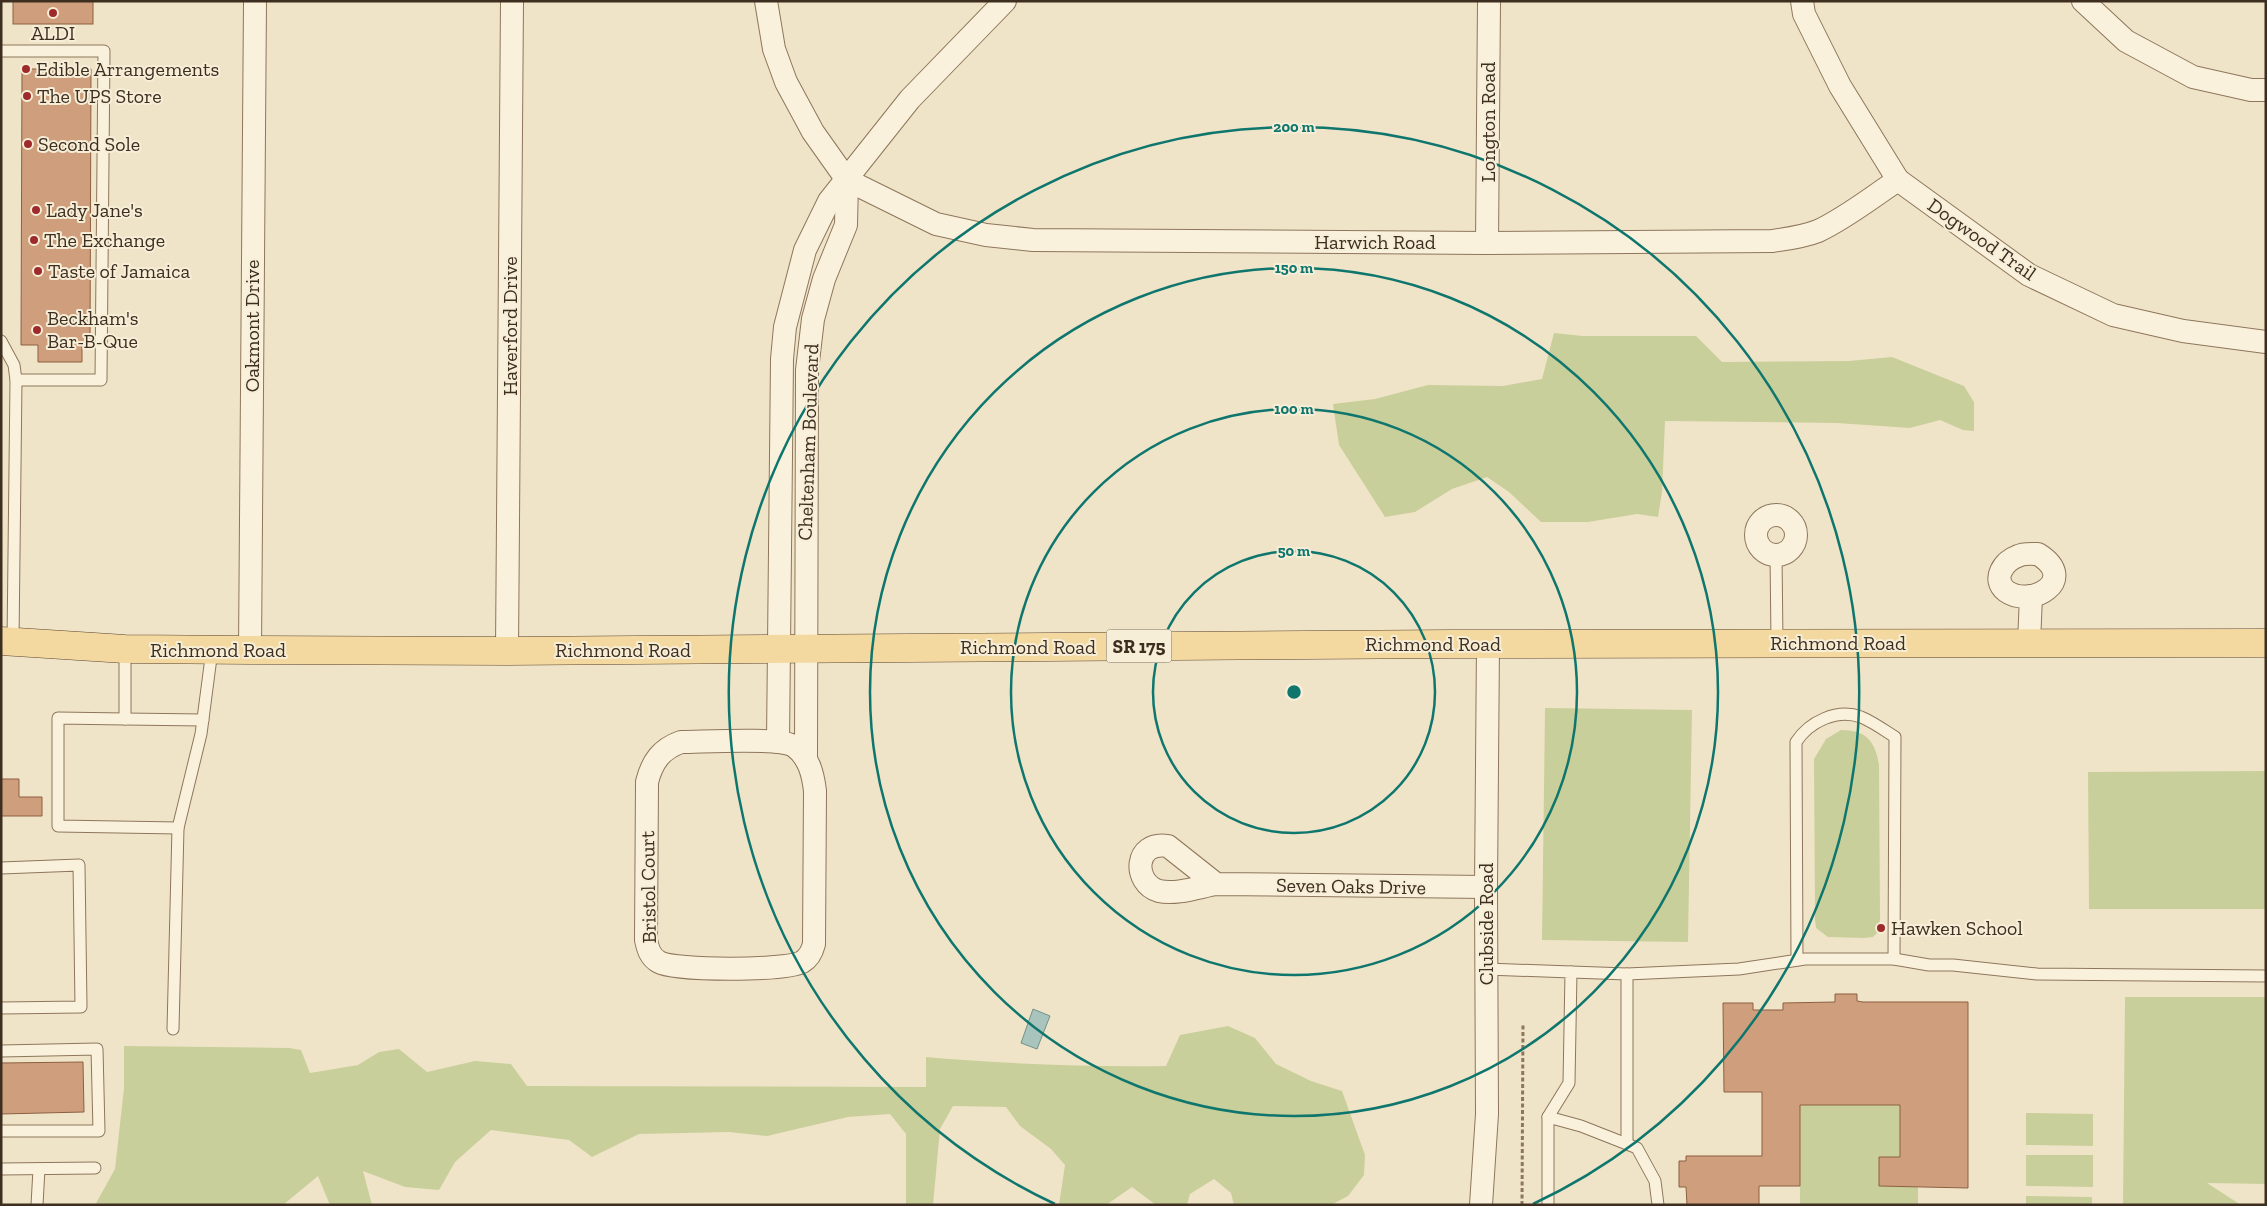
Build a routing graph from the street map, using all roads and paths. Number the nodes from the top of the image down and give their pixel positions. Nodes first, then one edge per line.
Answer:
1 (255, 1) edge
2 (512, 1) edge
3 (766, 1) edge
4 (1005, 1) edge
5 (1489, 1) edge
6 (1802, 1) edge
7 (2083, 1) edge
8 (1, 51) edge
9 (2266, 90) edge
10 (847, 180) junction
11 (1898, 180) junction
12 (1487, 243) junction
13 (1, 341) edge
14 (2266, 342) edge
15 (16, 380) junction
16 (1776, 554) dead end
17 (2031, 596) dead end
18 (7, 641) edge
19 (1777, 643) junction
20 (2029, 643) junction
21 (2266, 643) edge
22 (1488, 644) junction
23 (792, 648) junction
24 (125, 649) junction
25 (212, 650) junction
26 (250, 650) junction
27 (507, 650) junction
28 (125, 719) junction
29 (203, 720) junction
30 (778, 742) junction
31 (806, 759) junction
32 (178, 828) junction
33 (1, 868) edge
34 (1216, 884) dead end
35 (1486, 887) junction
36 (1894, 959) junction
37 (1797, 960) junction
38 (1486, 969) junction
39 (1571, 972) junction
40 (1627, 974) junction
41 (2266, 976) edge
42 (1, 1008) edge
43 (1523, 1023) dead end
44 (173, 1029) dead end
45 (1, 1052) edge
46 (1548, 1116) junction
47 (1, 1131) edge
48 (1627, 1144) junction
49 (95, 1168) dead end
50 (1, 1169) edge
51 (39, 1169) junction
52 (37, 1205) edge
53 (1480, 1205) edge
54 (1522, 1205) edge
55 (1548, 1205) edge
56 (1658, 1205) edge

1 - 26 street, Oakmont Drive
2 - 27 street, Haverford Drive
3 - 10 street
4 - 10 street
5 - 12 street, Longton Road
6 - 11 street, Dogwood Trail
7 - 9 street
8 - 15 lane
10 - 12 street, Harwich Road
10 - 23 street, Cheltenham Boulevard
11 - 12 street, Harwich Road
11 - 14 street, Dogwood Trail
13 - 15 lane
15 - 18 lane
16 - 19 lane
17 - 20 street
18 - 24 main road, Richmond Road / SR 175
19 - 20 main road, Richmond Road / SR 175
19 - 22 main road, Richmond Road / SR 175
20 - 21 main road, Richmond Road / SR 175
22 - 23 main road, Richmond Road / SR 175
22 - 35 street, Clubside Road
23 - 27 main road, Richmond Road / SR 175
23 - 30 street
23 - 31 street
24 - 25 main road, Richmond Road / SR 175
24 - 28 lane
25 - 26 main road, Richmond Road / SR 175
25 - 29 lane
26 - 27 main road, Richmond Road / SR 175
28 - 29 lane
28 - 32 lane
29 - 32 lane
30 - 31 street, Bristol Court
30 - 31 street, Bristol Court
32 - 44 lane
33 - 42 lane
34 - 35 street, Seven Oaks Drive
35 - 38 street, Clubside Road
36 - 37 lane
36 - 37 lane
36 - 41 lane
37 - 40 lane
38 - 39 lane
38 - 53 street, Clubside Road
39 - 40 lane
39 - 46 lane
40 - 48 lane
43 - 54 path
45 - 47 lane
46 - 48 lane
46 - 55 lane
48 - 56 lane
49 - 51 lane
50 - 51 lane
51 - 52 lane

